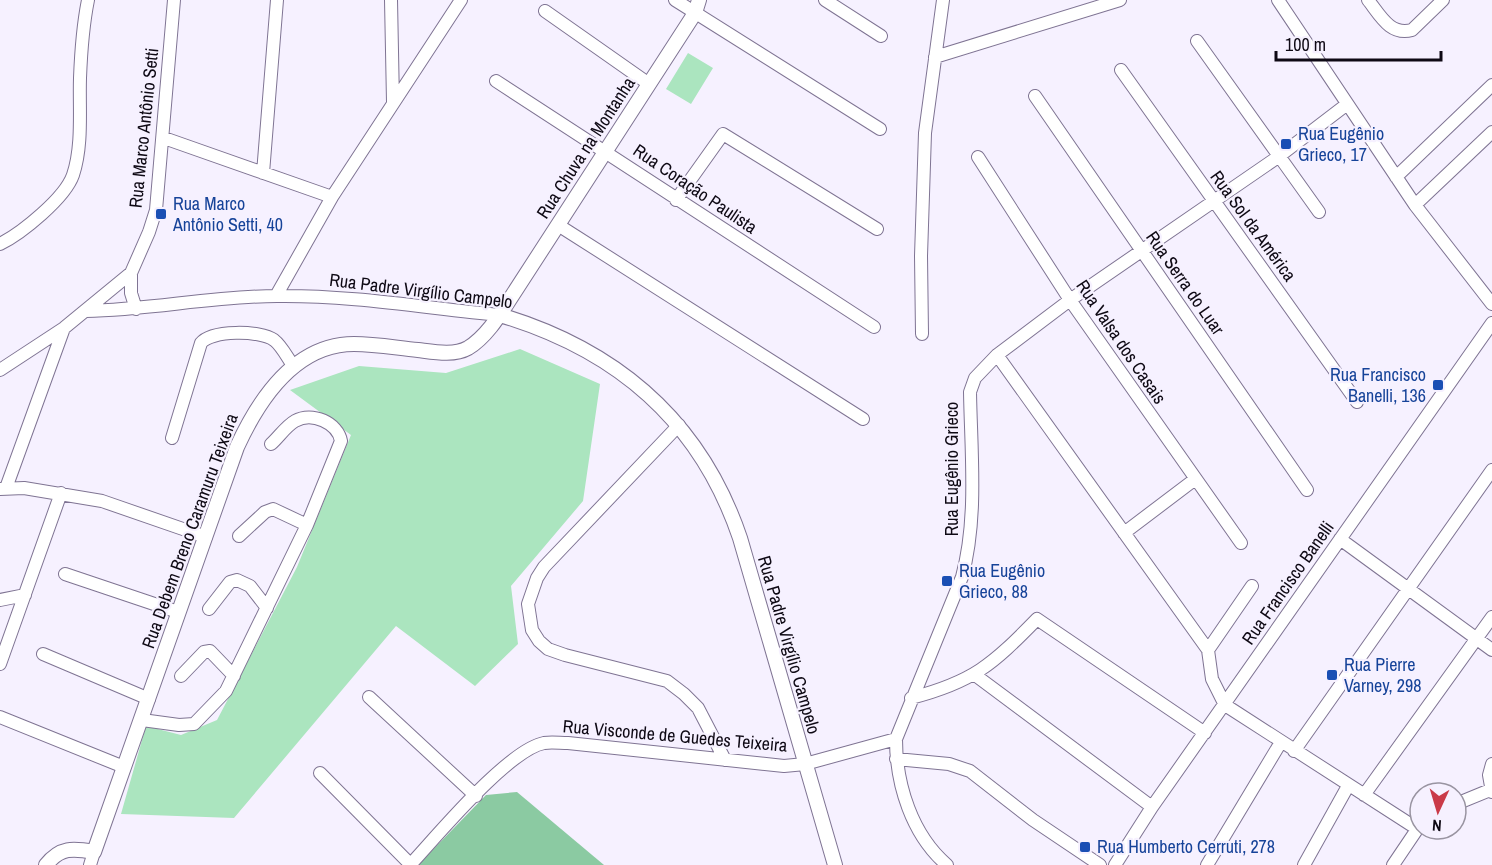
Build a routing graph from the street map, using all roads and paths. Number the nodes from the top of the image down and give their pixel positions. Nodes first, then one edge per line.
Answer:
1 (88, 0) edge
2 (174, 0) edge
3 (277, 0) edge
4 (392, 0) edge
5 (461, 0) edge
6 (675, 0) edge
7 (825, 0) edge
8 (943, 0) edge
9 (1120, 0) edge
10 (1278, 0) edge
11 (1368, 0) edge
12 (1443, 0) edge
13 (697, 7) edge
14 (545, 11) dead end
15 (881, 36) dead end
16 (1197, 41) dead end
17 (935, 57) junction
18 (1121, 70) dead end
19 (496, 81) dead end
20 (649, 84) junction
21 (1492, 85) edge
22 (1035, 96) dead end
23 (393, 102) junction
24 (1346, 105) junction
25 (880, 129) dead end
26 (1492, 132) edge
27 (164, 138) junction
28 (605, 151) junction
29 (978, 157) dead end
30 (1278, 157) junction
31 (262, 173) junction
32 (1396, 177) junction
33 (332, 197) junction
34 (676, 200) junction
35 (1213, 201) junction
36 (1415, 205) junction
37 (1319, 212) dead end
38 (558, 225) junction
39 (877, 229) dead end
40 (0, 244) edge
41 (1141, 251) junction
42 (131, 273) junction
43 (276, 296) junction
44 (1070, 300) junction
45 (1492, 304) edge
46 (136, 309) junction
47 (86, 311) junction
48 (500, 315) junction
49 (1492, 323) edge
50 (874, 327) dead end
51 (64, 328) junction
52 (922, 334) dead end
53 (997, 355) junction
54 (294, 368) junction
55 (0, 370) edge
56 (1357, 402) dead end
57 (863, 419) dead end
58 (679, 425) junction
59 (172, 438) dead end
60 (271, 444) dead end
61 (1492, 470) edge
62 (1194, 480) junction
63 (3, 489) edge
64 (1307, 490) dead end
65 (61, 493) junction
66 (307, 525) junction
67 (1124, 533) junction
68 (239, 536) dead end
69 (206, 537) junction
70 (1340, 539) junction
71 (1241, 543) dead end
72 (65, 574) dead end
73 (250, 586) junction
74 (1252, 586) dead end
75 (276, 588) junction
76 (1408, 589) junction
77 (25, 595) junction
78 (0, 600) edge
79 (267, 608) junction
80 (209, 609) dead end
81 (178, 612) junction
82 (1492, 617) edge
83 (1476, 639) junction
84 (1208, 650) junction
85 (1492, 650) edge
86 (43, 654) dead end
87 (0, 664) edge
88 (975, 675) junction
89 (181, 676) dead end
90 (234, 676) junction
91 (369, 697) dead end
92 (911, 698) junction
93 (149, 699) junction
94 (1225, 705) junction
95 (0, 717) edge
96 (142, 720) junction
97 (1205, 733) junction
98 (896, 739) junction
99 (1281, 742) junction
100 (1294, 751) junction
101 (896, 759) junction
102 (725, 760) junction
103 (1492, 764) edge
104 (805, 765) junction
105 (124, 767) junction
106 (320, 773) dead end
107 (1348, 786) junction
108 (1491, 791) edge
109 (1364, 795) junction
110 (476, 796) junction
111 (1468, 800) edge
112 (1152, 807) junction
113 (1408, 820) edge
114 (1409, 841) edge
115 (92, 858) edge
116 (46, 865) edge
117 (410, 865) edge
118 (835, 865) edge
119 (947, 865) edge
120 (1100, 865) edge
121 (1115, 865) edge
122 (1208, 865) edge
123 (1304, 865) edge
124 (1394, 865) edge

1 - 40 street
2 - 27 street, Rua Marco Antônio Setti
3 - 31 street
4 - 23 street
5 - 23 street
6 - 13 street
7 - 15 street
8 - 17 street
9 - 17 street
10 - 24 street
11 - 12 street
13 - 20 street, Rua Chuva na Montanha
13 - 25 street
14 - 20 street
16 - 30 street
17 - 52 street
18 - 35 street, Rua Sol da América
19 - 28 street, Rua Coração Paulista
20 - 28 street, Rua Chuva na Montanha
21 - 32 street
22 - 41 street, Rua Serra do Luar
23 - 33 street
24 - 30 street
24 - 32 street
26 - 36 street
27 - 31 street
27 - 42 street, Rua Marco Antônio Setti
28 - 34 street, Rua Coração Paulista
28 - 38 street, Rua Chuva na Montanha
29 - 44 street, Rua Valsa dos Casais
30 - 35 street
30 - 37 street
31 - 33 street
32 - 36 street
33 - 43 street
34 - 39 street
34 - 50 street, Rua Coração Paulista
35 - 41 street
35 - 56 street, Rua Sol da América
36 - 45 street
38 - 48 street, Rua Chuva na Montanha
38 - 57 street
41 - 44 street
41 - 64 street, Rua Serra do Luar
42 - 46 street
42 - 47 street, Rua Marco Antônio Setti
43 - 46 street, Rua Padre Virgílio Campelo
43 - 48 street, Rua Padre Virgílio Campelo
44 - 53 street
44 - 62 street, Rua Valsa dos Casais
46 - 47 street, Rua Padre Virgílio Campelo
47 - 51 street, Rua Marco Antônio Setti
48 - 54 street, Rua Debem Breno Caramuru Teixeira
48 - 58 street, Rua Padre Virgílio Campelo
49 - 70 street, Rua Francisco Banelli
51 - 55 street, Rua Marco Antônio Setti
51 - 63 street
53 - 67 street
53 - 92 street, Rua Eugênio Grieco
54 - 59 street
54 - 69 street, Rua Debem Breno Caramuru Teixeira
58 - 102 street
58 - 104 street, Rua Padre Virgílio Campelo
60 - 66 street
61 - 76 street
62 - 67 street
62 - 71 street, Rua Valsa dos Casais
63 - 65 street
65 - 69 street
65 - 77 street
66 - 68 street
66 - 75 street
67 - 84 street
69 - 81 street, Rua Debem Breno Caramuru Teixeira
70 - 76 street
70 - 94 street, Rua Francisco Banelli
72 - 81 street
73 - 75 street
73 - 79 street
73 - 80 street
74 - 84 street
75 - 79 street
76 - 83 street
76 - 100 street
77 - 78 street
77 - 87 street
79 - 90 street
81 - 93 street, Rua Debem Breno Caramuru Teixeira
82 - 83 street
83 - 85 street
83 - 109 street
84 - 94 street
86 - 93 street
88 - 92 street
88 - 97 street
88 - 112 street
89 - 90 street
90 - 96 street
91 - 110 street
92 - 98 street, Rua Eugênio Grieco
93 - 96 street, Rua Debem Breno Caramuru Teixeira
94 - 97 street, Rua Francisco Banelli
94 - 99 street
95 - 105 street
96 - 105 street, Rua Debem Breno Caramuru Teixeira
97 - 112 street, Rua Francisco Banelli
98 - 101 street
98 - 104 street
99 - 100 street
99 - 122 street
100 - 107 street
101 - 119 street
101 - 120 street
102 - 104 street, Rua Visconde de Guedes Teixeira
102 - 110 street, Rua Visconde de Guedes Teixeira
103 - 108 street
104 - 118 street, Rua Padre Virgílio Campelo
105 - 115 street, Rua Debem Breno Caramuru Teixeira
106 - 117 street
107 - 109 street
107 - 123 street
108 - 111 street
109 - 113 street
110 - 117 street, Rua Visconde de Guedes Teixeira
112 - 121 street, Rua Francisco Banelli
114 - 124 street
115 - 116 street

